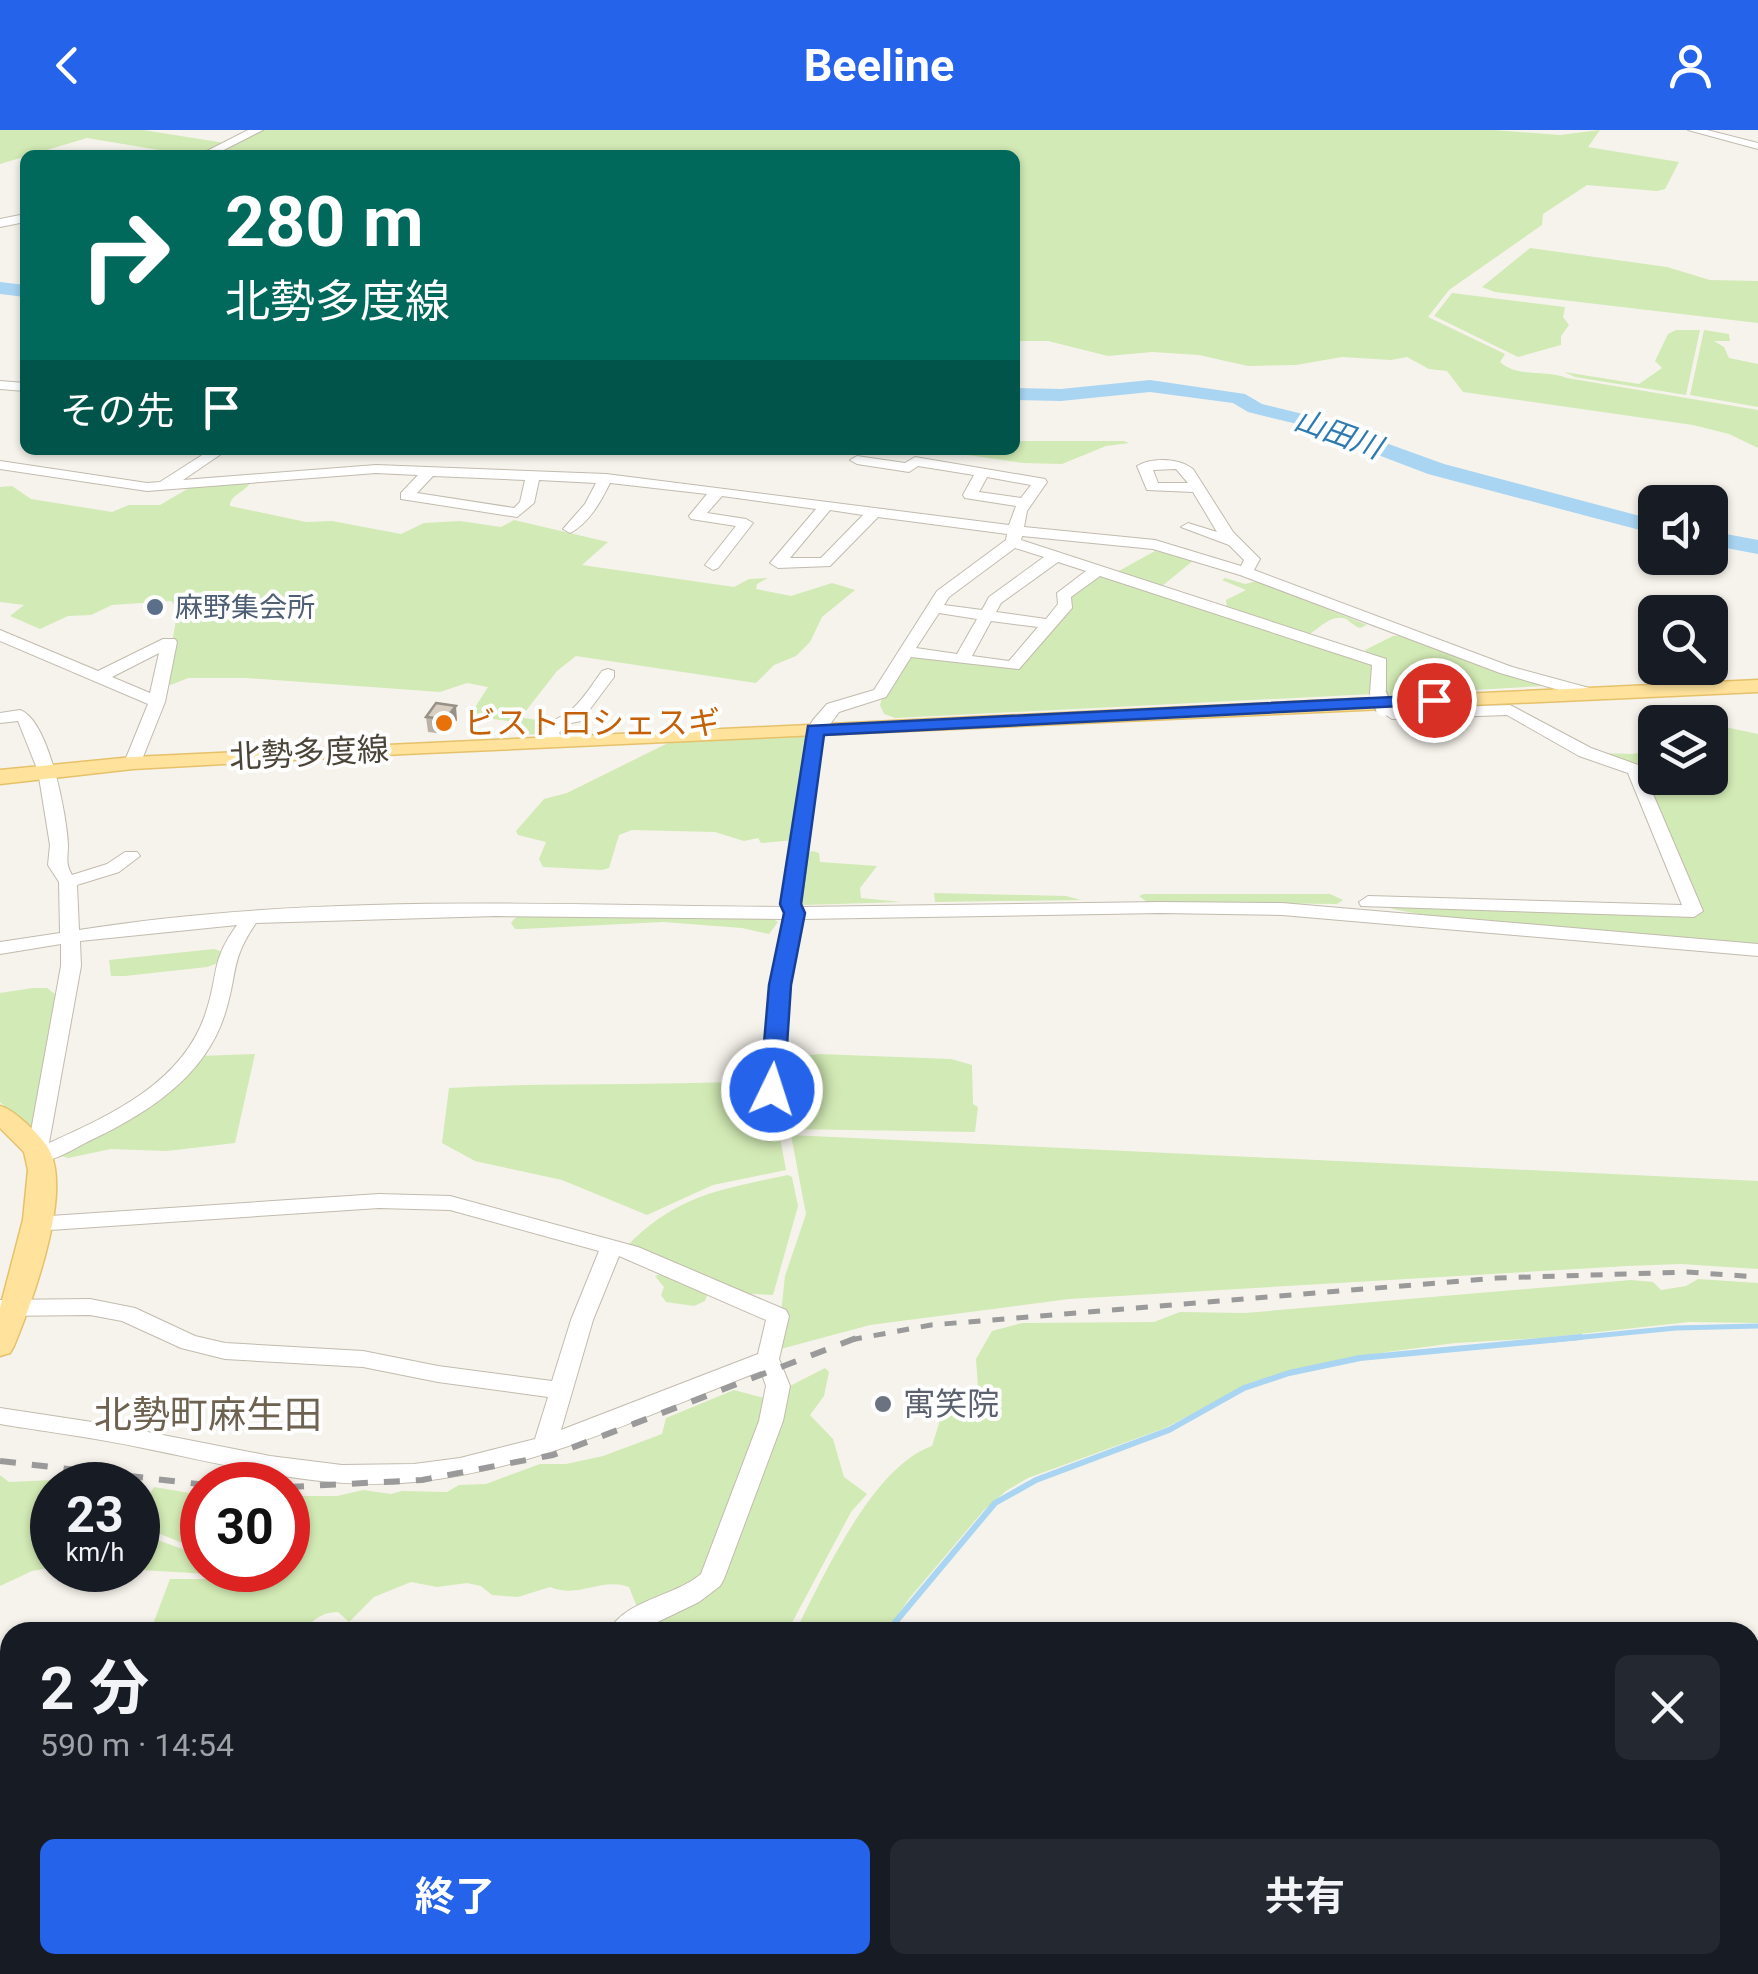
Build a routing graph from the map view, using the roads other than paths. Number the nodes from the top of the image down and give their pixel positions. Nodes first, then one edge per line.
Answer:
1 (257, 130) edge
2 (1694, 130) edge
3 (1727, 135) edge
4 (1758, 146) edge
5 (216, 150) edge
6 (212, 455) edge
7 (856, 460) dead end
8 (0, 466) edge
9 (430, 471) junction
10 (982, 472) junction
11 (488, 473) junction
12 (532, 475) junction
13 (606, 478) junction
14 (162, 487) junction
15 (1198, 488) dead end
16 (718, 490) junction
17 (1024, 503) junction
18 (459, 504) junction
19 (826, 505) junction
20 (874, 512) junction
21 (1188, 527) dead end
22 (570, 529) dead end
23 (1016, 536) junction
24 (1234, 542) junction
25 (1056, 556) junction
26 (713, 565) dead end
27 (1100, 570) junction
28 (1245, 572) junction
29 (935, 608) junction
30 (986, 616) junction
31 (1049, 624) junction
32 (0, 635) edge
33 (907, 652) junction
34 (962, 660) junction
35 (608, 674) dead end
36 (98, 677) junction
37 (1758, 686) edge
38 (1587, 693) junction
39 (157, 702) junction
40 (0, 718) edge
41 (817, 730) junction
42 (557, 741) junction
43 (132, 763) junction
44 (48, 770) junction
45 (0, 778) edge
46 (131, 856) dead end
47 (68, 882) junction
48 (794, 913) junction
49 (1368, 914) junction
50 (250, 919) junction
51 (72, 935) junction
52 (0, 948) edge
53 (1758, 950) edge
54 (772, 1090) dead end
55 (0, 1114) edge
56 (38, 1154) junction
57 (35, 1224) junction
58 (612, 1247) junction
59 (9, 1307) edge
60 (0, 1346) edge
61 (768, 1358) junction
62 (561, 1390) junction
63 (0, 1416) edge
64 (545, 1445) junction
65 (635, 1622) edge

1 - 5 street
2 - 3 street
3 - 4 street
6 - 14 street
7 - 10 street
8 - 14 street
9 - 11 street
9 - 14 street
9 - 18 street
10 - 17 street
10 - 17 street
11 - 12 street
11 - 18 street
12 - 13 street
12 - 18 street
13 - 16 street
13 - 22 street
15 - 24 street
16 - 19 street
16 - 26 street
17 - 23 street
19 - 20 street
19 - 20 street
20 - 23 street
21 - 24 street
23 - 25 street
23 - 28 street
23 - 29 street
24 - 28 street
25 - 27 street
25 - 30 street
27 - 31 street
27 - 49 street
28 - 38 street
29 - 30 street
29 - 33 street
30 - 31 street
30 - 34 street
31 - 34 street
32 - 36 street
33 - 34 street
33 - 41 street
35 - 42 street
36 - 39 street
36 - 39 street
37 - 38 main road, 北勢多度線
38 - 41 main road, 北勢多度線
39 - 43 street
40 - 44 street
41 - 42 main road, 北勢多度線
41 - 48 street
42 - 43 main road, 北勢多度線
43 - 44 main road, 北勢多度線
44 - 45 main road, 北勢多度線
44 - 47 street
46 - 47 street
47 - 51 street
48 - 49 street
48 - 50 street
48 - 54 street
49 - 53 street
50 - 51 street
50 - 56 street
51 - 52 street
51 - 56 street
55 - 56 main road
56 - 57 main road
57 - 58 street
57 - 59 main road
58 - 61 street
58 - 62 street
59 - 60 main road
59 - 62 street
61 - 64 street
61 - 65 street
62 - 64 street
63 - 64 street

